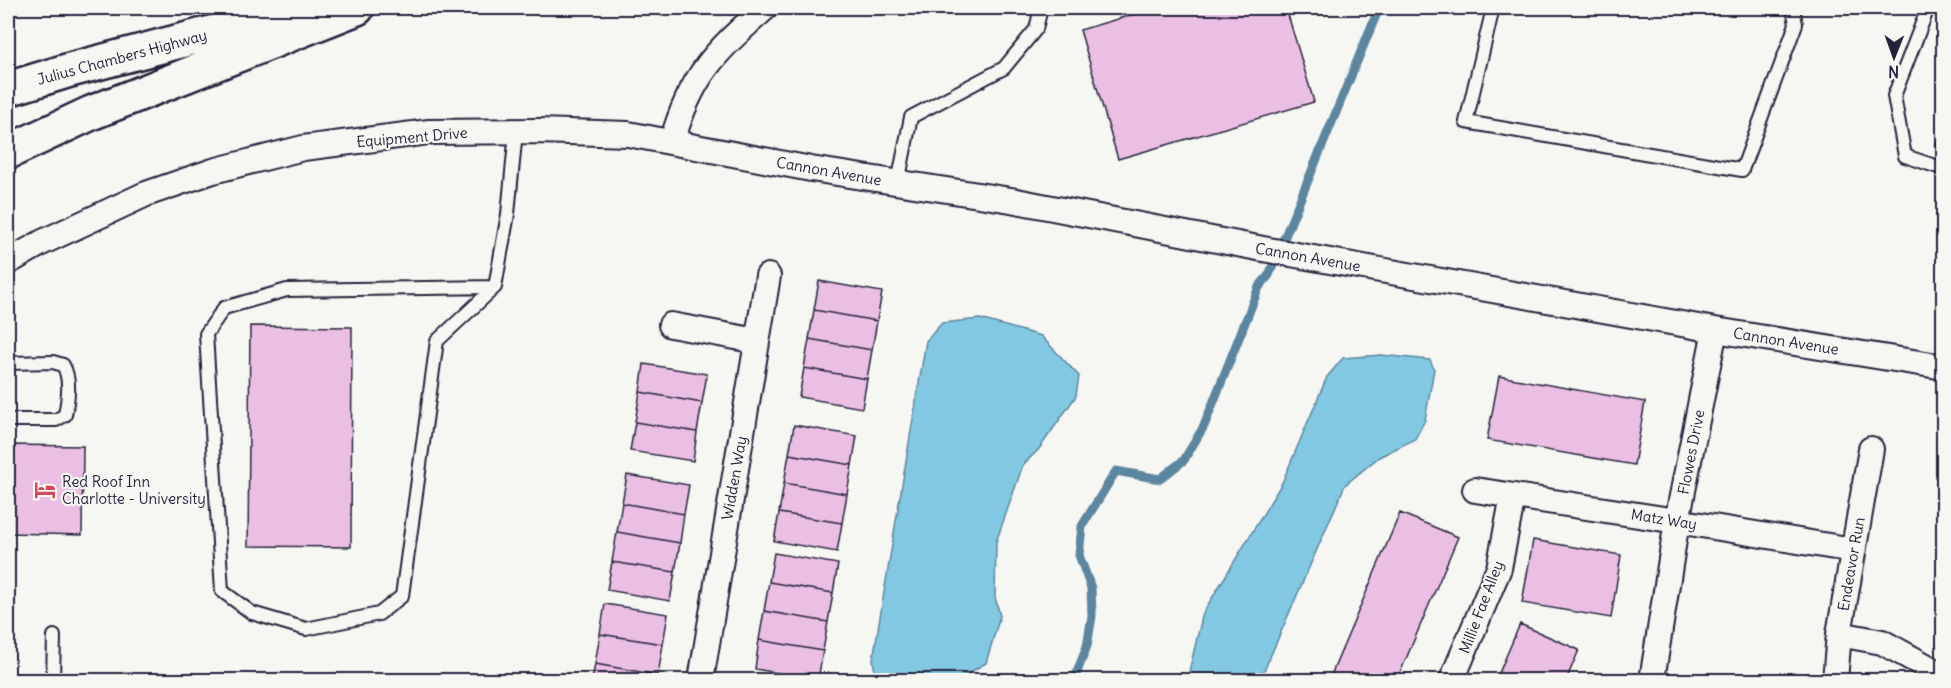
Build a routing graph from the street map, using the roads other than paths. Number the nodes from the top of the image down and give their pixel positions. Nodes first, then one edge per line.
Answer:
1 (306, 8) edge
2 (357, 8) edge
3 (765, 8) edge
4 (1041, 8) edge
5 (1493, 8) edge
6 (1792, 8) edge
7 (1929, 8) edge
8 (8, 89) edge
9 (516, 131) junction
10 (672, 142) junction
11 (8, 152) edge
12 (1944, 169) edge
13 (898, 183) junction
14 (8, 262) edge
15 (768, 276) dead end
16 (495, 287) junction
17 (671, 325) dead end
18 (1714, 330) junction
19 (758, 340) junction
20 (8, 363) edge
21 (1944, 367) edge
22 (8, 420) edge
23 (1871, 449) dead end
24 (1475, 490) dead end
25 (1513, 496) junction
26 (1677, 521) junction
27 (1853, 550) junction
28 (1839, 634) junction
29 (54, 636) dead end
30 (1944, 676) edge
31 (53, 681) edge
32 (700, 681) edge
33 (1452, 681) edge
34 (1652, 681) edge
35 (1835, 681) edge

1 - 8 highway, Julius Chambers Highway
2 - 11 highway
3 - 10 street
4 - 13 lane
5 - 6 lane
7 - 12 lane
9 - 10 street, Equipment Drive
9 - 14 street, Equipment Drive
9 - 16 lane
10 - 13 street, Cannon Avenue
13 - 18 street, Cannon Avenue
15 - 19 street, Widden Way
16 - 16 lane
17 - 19 street
18 - 21 street, Cannon Avenue
18 - 26 street, Flowes Drive
19 - 32 street, Widden Way
20 - 22 lane
23 - 27 street, Endeavor Run
24 - 25 street, Matz Way
25 - 26 street, Matz Way
25 - 33 street, Millie Fae Alley
26 - 27 street, Matz Way
26 - 34 street, Flowes Drive
27 - 28 street, Endeavor Run
28 - 30 street
28 - 35 street, Endeavor Run
29 - 31 lane

